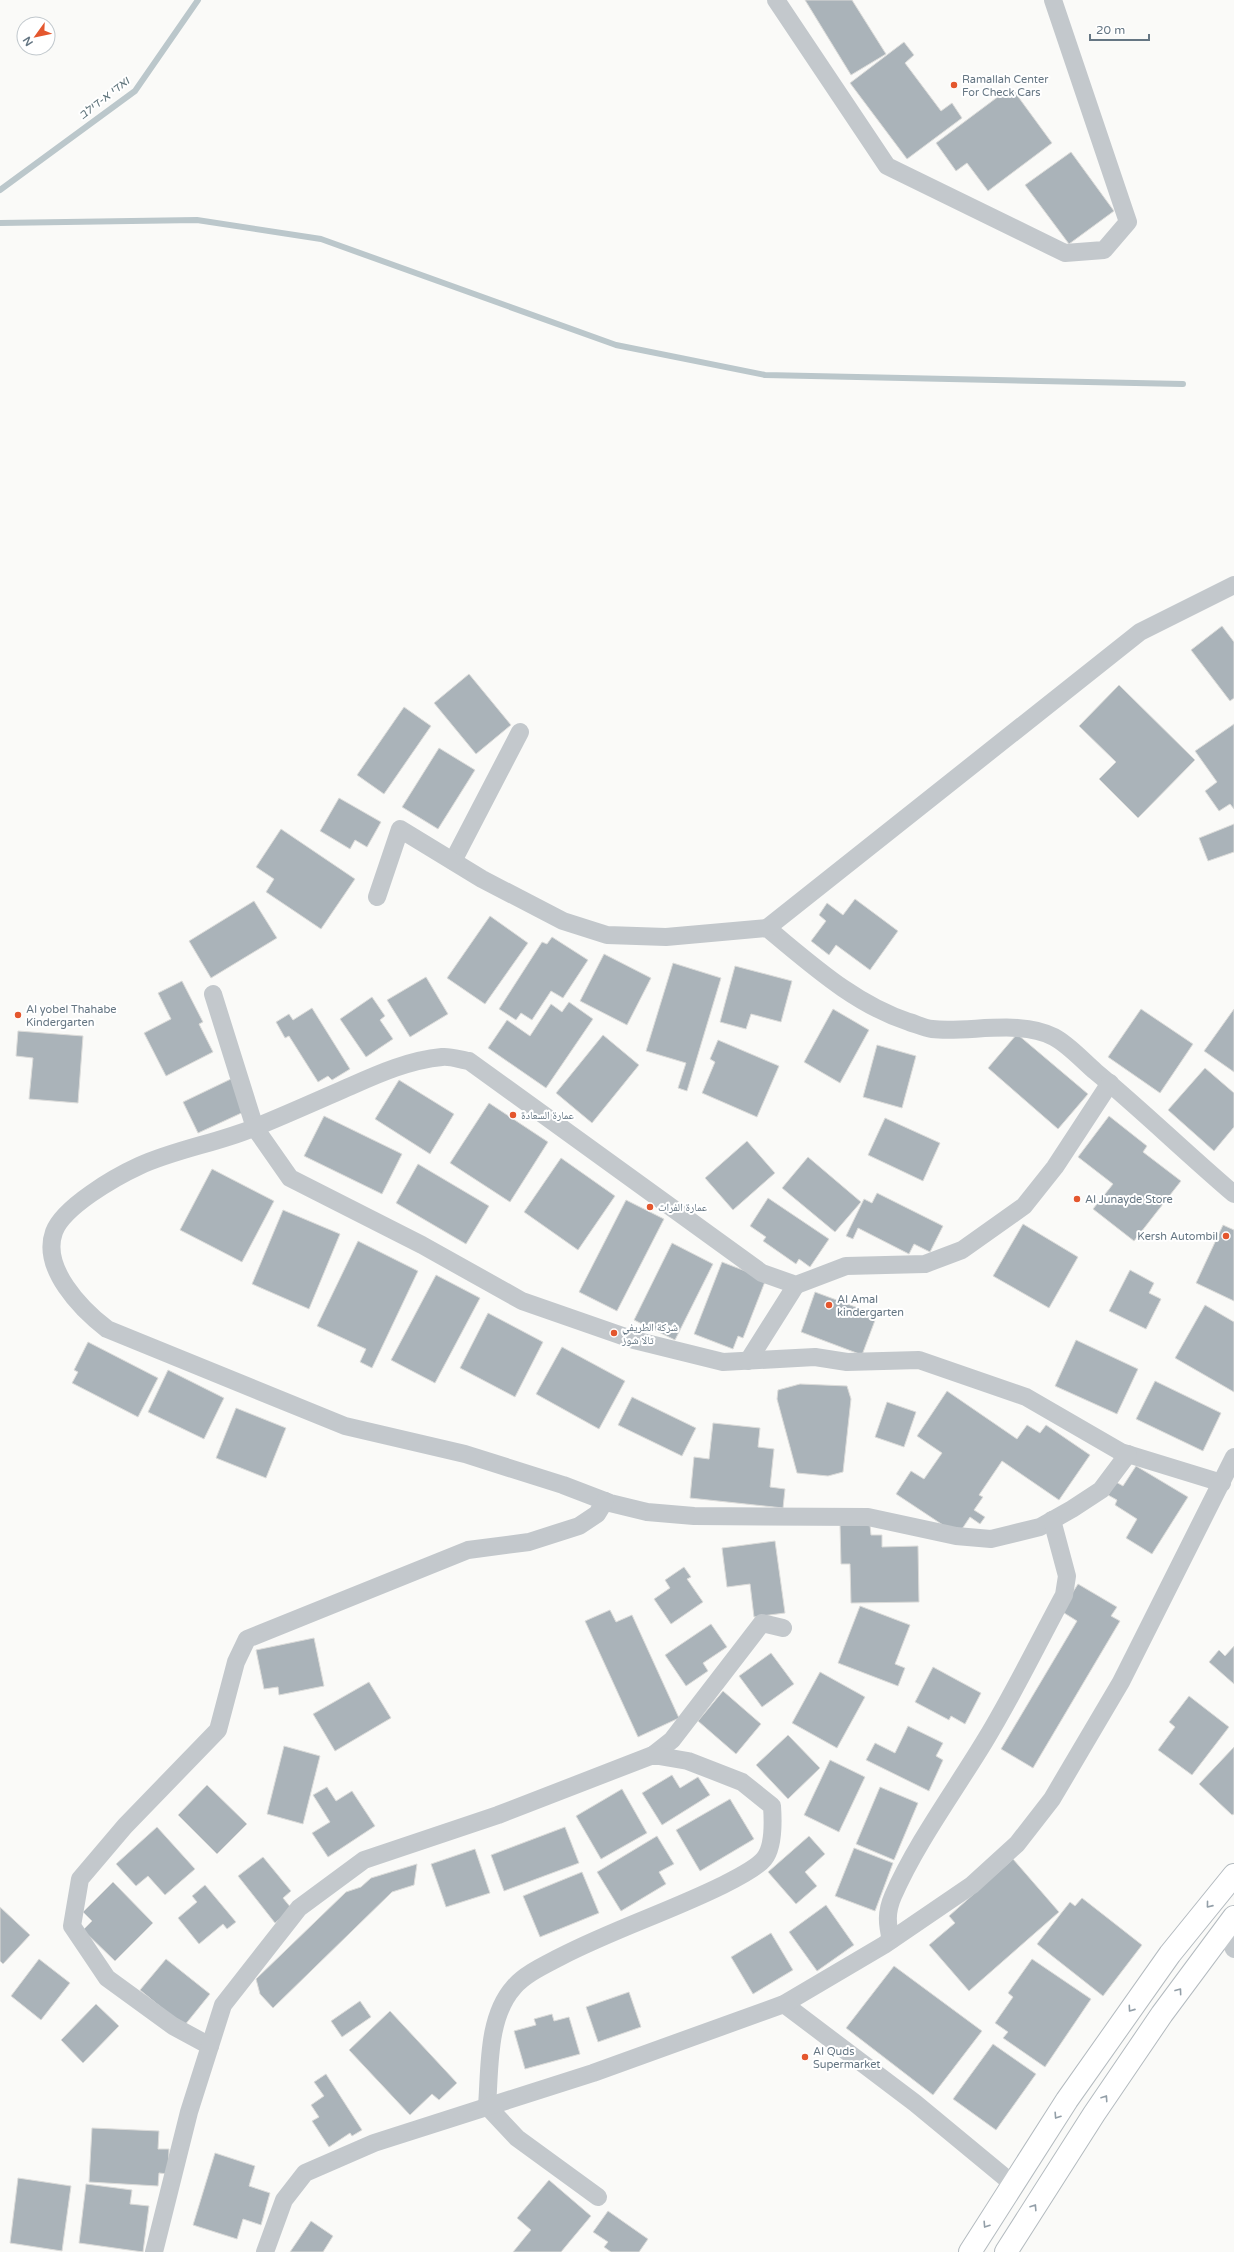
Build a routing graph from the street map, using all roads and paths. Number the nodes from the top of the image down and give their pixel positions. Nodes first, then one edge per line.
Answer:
1 (776, 0) edge
2 (1053, 0) edge
3 (1234, 585) edge
4 (520, 732) dead end
5 (453, 861) junction
6 (377, 896) dead end
7 (767, 928) junction
8 (214, 994) dead end
9 (1110, 1083) junction
10 (255, 1128) junction
11 (1234, 1194) edge
12 (796, 1285) junction
13 (748, 1361) junction
14 (1128, 1454) junction
15 (1234, 1457) edge
16 (1222, 1483) junction
17 (605, 1501) junction
18 (1052, 1520) junction
19 (783, 1628) dead end
20 (653, 1755) junction
21 (1234, 1875) edge
22 (1230, 1922) edge
23 (891, 1940) junction
24 (1234, 1949) edge
25 (784, 2004) junction
26 (210, 2046) junction
27 (487, 2106) junction
28 (1013, 2184) junction
29 (598, 2197) dead end
30 (154, 2252) edge
31 (265, 2252) edge
32 (970, 2252) edge
33 (1006, 2252) edge

1 - 2 street
3 - 7 street
4 - 5 street
5 - 6 street
5 - 7 street
7 - 9 street
8 - 10 street
9 - 11 street
9 - 12 street
10 - 12 street
10 - 13 street
10 - 17 street
12 - 13 street
13 - 14 street
14 - 16 street
14 - 18 street
15 - 16 street
16 - 23 street
17 - 18 street
17 - 26 street
18 - 23 street
19 - 20 street
20 - 26 street
20 - 27 street
21 -> 28 main road
22 - 24 street
33 -> 22 main road
23 - 25 street
25 - 27 street
25 - 28 street
26 - 30 street
27 - 29 street
27 - 31 street
28 -> 32 main road

